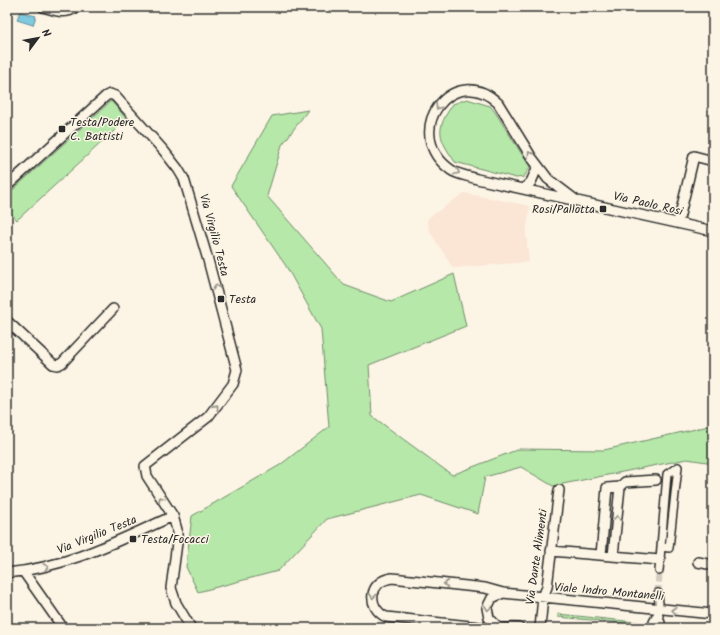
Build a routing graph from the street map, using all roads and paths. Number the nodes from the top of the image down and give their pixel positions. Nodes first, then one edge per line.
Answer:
1 (43, 7) edge
2 (77, 7) edge
3 (713, 161) edge
4 (538, 166) junction
5 (7, 186) edge
6 (523, 189) junction
7 (577, 200) junction
8 (678, 223) junction
9 (713, 231) edge
10 (113, 309) dead end
11 (7, 321) edge
12 (656, 480) dead end
13 (620, 487) junction
14 (558, 490) dead end
15 (665, 490) junction
16 (675, 491) junction
17 (663, 514) junction
18 (173, 516) junction
19 (672, 516) junction
20 (661, 547) junction
21 (551, 551) junction
22 (600, 555) junction
23 (613, 556) junction
24 (660, 560) junction
25 (698, 562) dead end
26 (713, 562) edge
27 (23, 571) junction
28 (659, 572) tunnel mouth
29 (7, 573) edge
30 (503, 593) junction
31 (658, 593) tunnel mouth
32 (543, 597) junction
33 (659, 603) dead end
34 (713, 614) edge
35 (498, 626) junction
36 (63, 628) edge
37 (191, 628) edge
38 (519, 628) edge
39 (540, 628) edge
40 (653, 628) edge
41 (660, 628) edge

1 - 2 street
3 - 8 street
4 - 6 street
4 -> 6 street
4 - 7 street
18 -> 5 street, Via Virgilio Testa
6 - 7 street, Via Paolo Rosi
7 - 8 street, Via Paolo Rosi
8 - 9 street, Via Paolo Rosi
10 - 11 street
12 - 13 street
13 - 22 street
23 -> 13 street
14 - 21 street, Via Dante Alimenti
15 - 16 street
15 - 16 street
15 - 17 street
16 - 19 street
17 - 19 street
17 - 20 street
27 -> 18 street, Via Virgilio Testa
18 - 37 street
19 - 20 street
20 - 24 street
21 - 22 street
21 - 32 street, Via Dante Alimenti
22 - 23 street
23 - 24 street
24 - 28 street
25 - 26 street
27 - 29 street, Via Virgilio Testa
27 - 36 street
30 - 32 street, Viale Indro Montanelli
30 -> 35 street
30 -> 35 street, Viale Indro Montanelli
31 - 33 street
34 -> 32 street, Viale Indro Montanelli
32 - 39 street, Via Dante Alimenti
35 - 38 street, Viale Indro Montanelli
40 - 41 street

